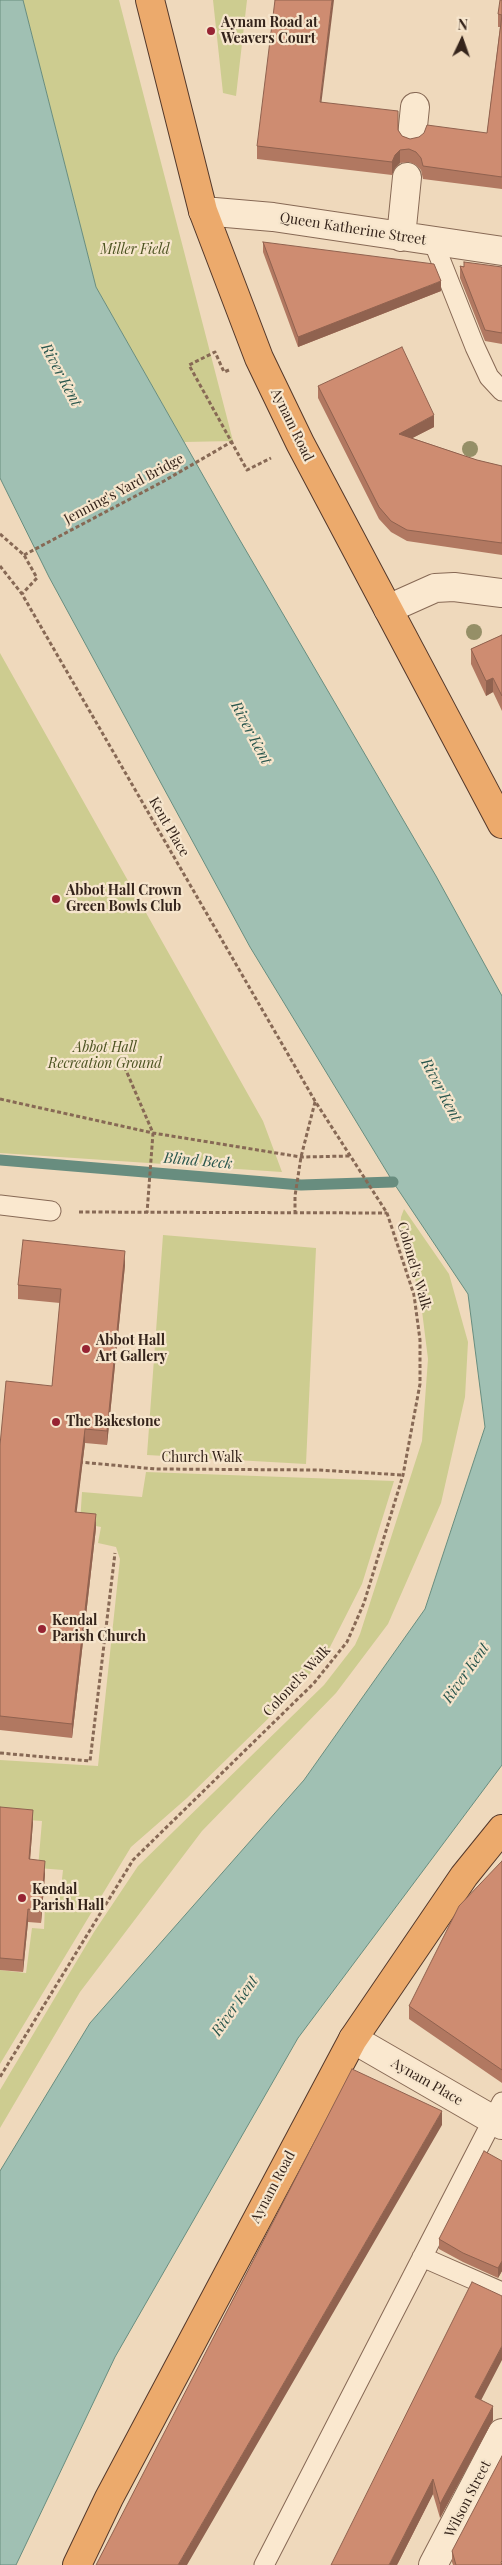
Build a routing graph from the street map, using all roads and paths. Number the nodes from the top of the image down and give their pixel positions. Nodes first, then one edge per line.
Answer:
1 (150, 0) edge
2 (415, 107) dead end
3 (412, 136) edge
4 (407, 177) dead end
5 (203, 212) junction
6 (401, 237) junction
7 (433, 241) junction
8 (502, 251) edge
9 (224, 372) dead end
10 (502, 391) edge
11 (233, 441) junction
12 (247, 470) dead end
13 (0, 534) edge
14 (24, 555) junction
15 (0, 566) edge
16 (502, 593) edge
17 (22, 594) junction
18 (388, 609) junction
19 (502, 824) edge
20 (122, 1061) dead end
21 (0, 1099) edge
22 (315, 1101) junction
23 (153, 1133) junction
24 (350, 1156) junction
25 (302, 1157) junction
26 (0, 1205) edge
27 (51, 1212) joint
28 (147, 1213) junction
29 (387, 1213) junction
30 (295, 1214) junction
31 (78, 1462) edge
32 (403, 1475) junction
33 (115, 1554) dead end
34 (0, 1753) edge
35 (502, 1829) edge
36 (353, 2039) junction
37 (0, 2077) edge
38 (498, 2115) edge
39 (422, 2257) junction
40 (502, 2292) edge
41 (502, 2433) edge
42 (77, 2565) edge
43 (264, 2565) edge
44 (433, 2565) edge

1 - 5 highway, Aynam Road
2 - 3 street
4 - 6 street
5 - 6 street, Queen Katherine Street
5 - 18 highway, Aynam Road
6 - 7 street, Queen Katherine Street
7 - 8 street, Queen Katherine Street
7 - 10 lane
9 - 11 path
11 - 12 path
11 - 14 path, Jenning's Yard Bridge
13 - 14 path
14 - 17 path
15 - 17 path, Kent Place
16 - 18 street
17 - 22 path, Kent Place
18 - 19 highway, Aynam Road
20 - 23 path
21 - 23 path
22 - 24 path, Kent Place
22 - 25 path
23 - 25 path
23 - 28 path
24 - 25 path
24 - 29 path, Colonel's Walk
25 - 30 path
26 - 27 lane
27 - 28 path
28 - 30 path
29 - 30 path
29 - 32 path, Colonel's Walk
31 - 32 path, Church Walk
32 - 37 path, Colonel's Walk
33 - 34 path
35 - 36 highway, Aynam Road
36 - 38 street, Aynam Place
36 - 42 highway, Aynam Road
38 - 39 lane
39 - 40 lane
39 - 43 lane
41 - 44 street, Wilson Street

